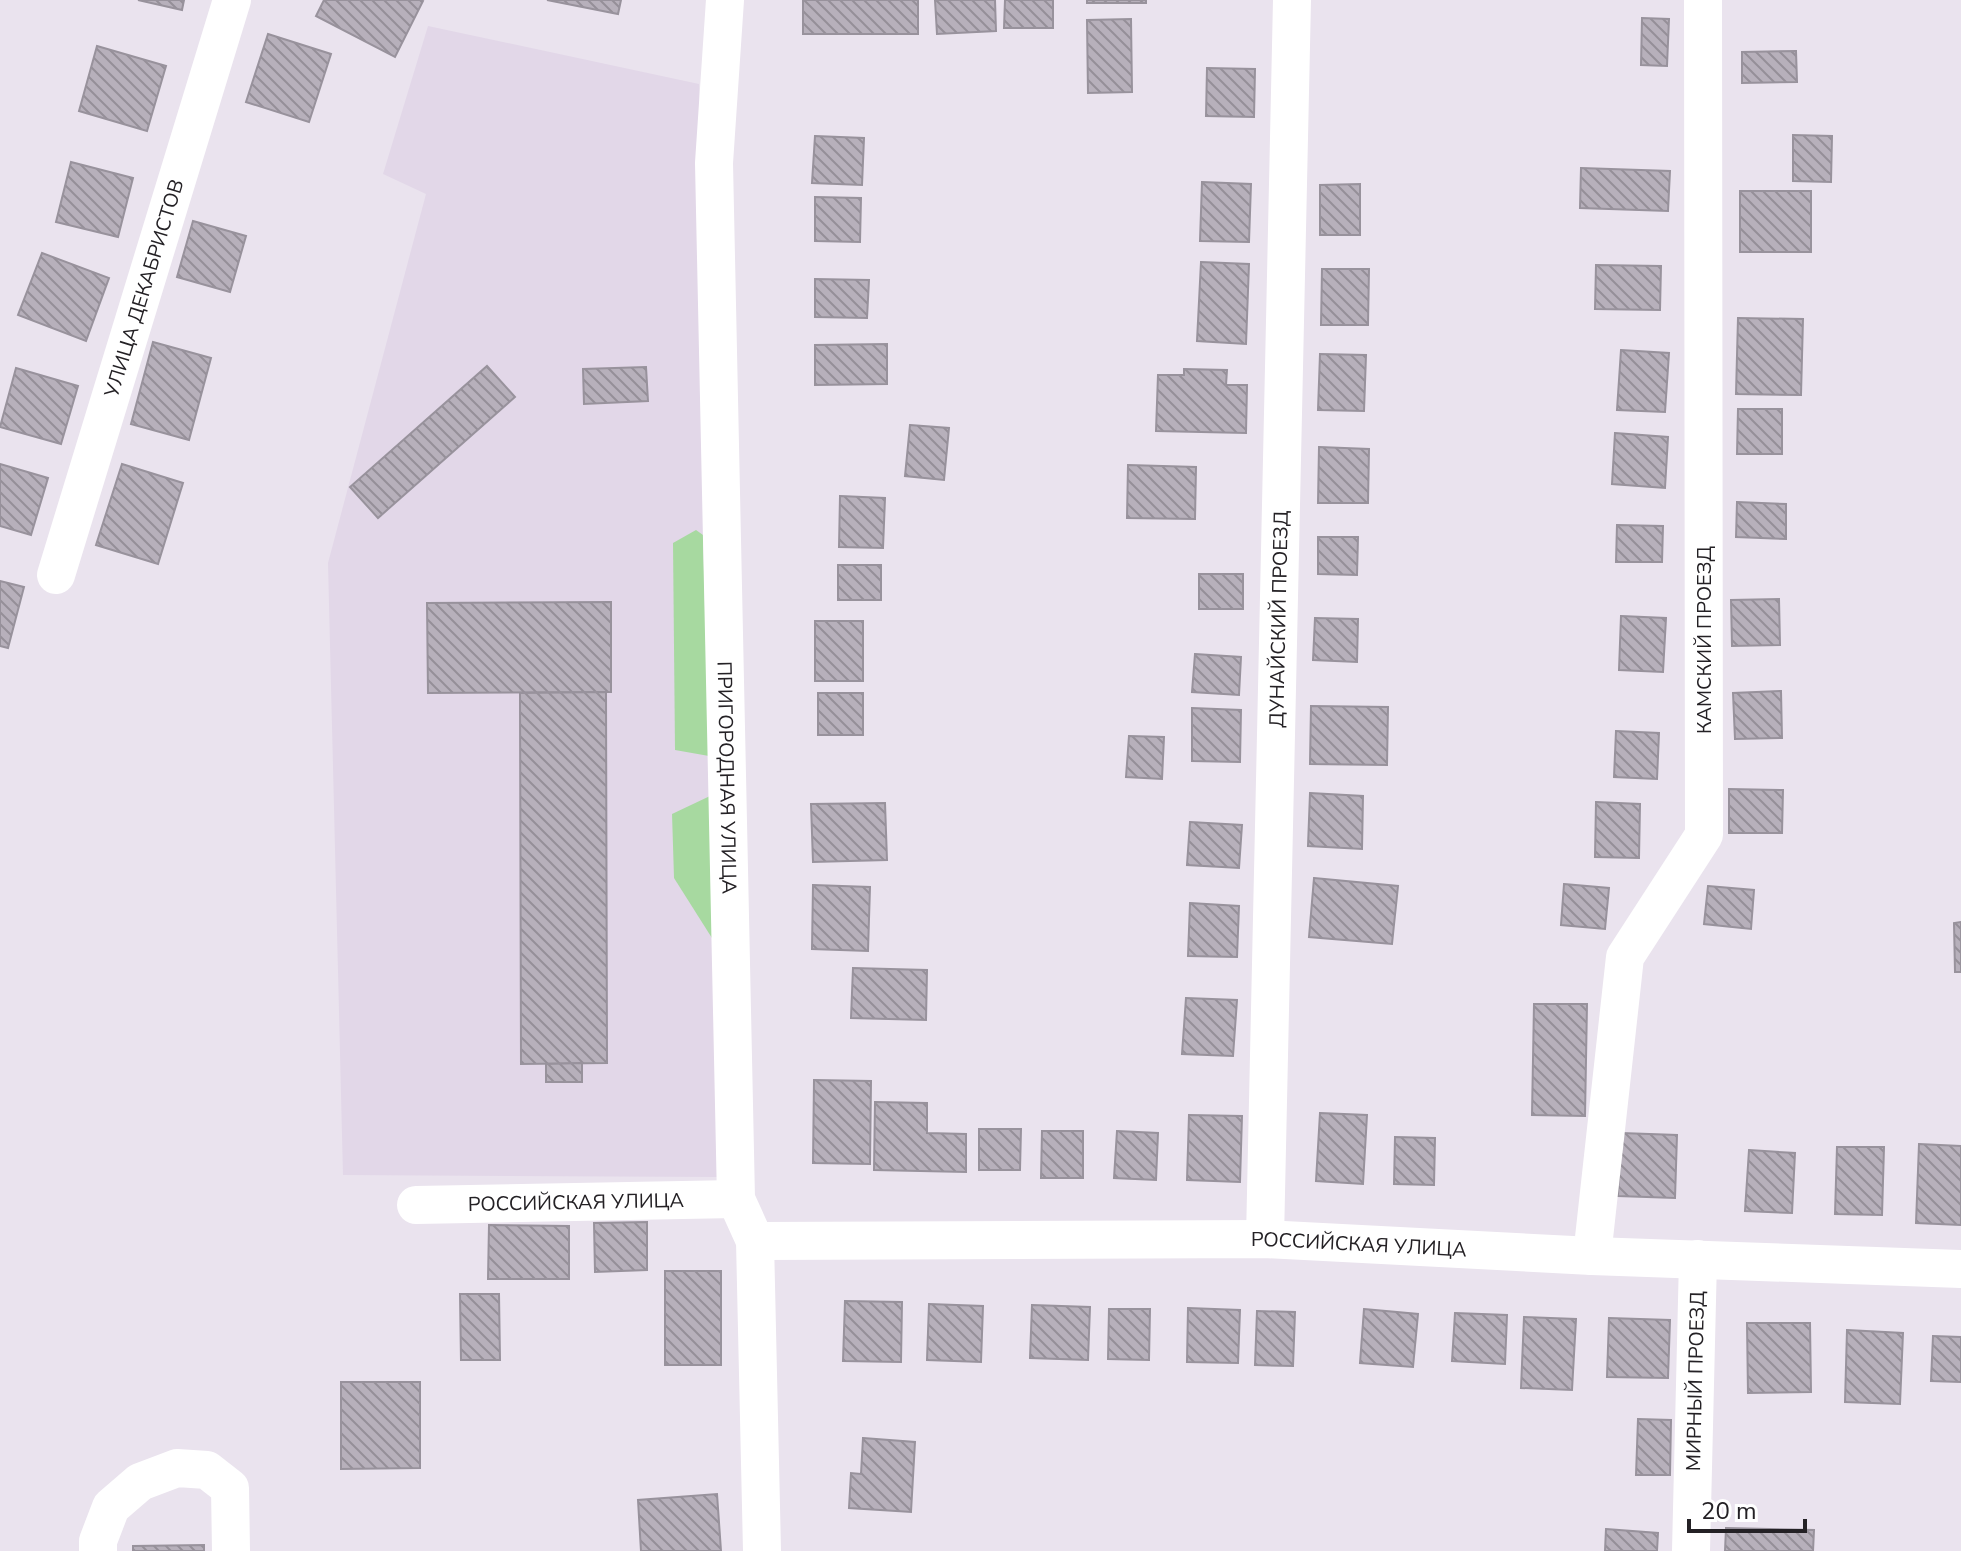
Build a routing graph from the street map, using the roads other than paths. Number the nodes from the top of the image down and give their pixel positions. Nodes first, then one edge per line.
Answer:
1 (232, 0) edge
2 (725, 0) edge
3 (1292, 0) edge
4 (1703, 0) edge
5 (56, 575) dead end
6 (736, 1199) junction
7 (416, 1205) dead end
8 (1265, 1239) junction
9 (755, 1241) junction
10 (1592, 1256) junction
11 (1698, 1259) junction
12 (1961, 1269) edge
13 (98, 1551) edge
14 (231, 1551) edge
15 (762, 1551) edge
16 (1691, 1551) edge

1 - 5 street, УЛИЦА ДЕКАБРИСТОВ
2 - 6 street, ПРИГОРОДНАЯ УЛИЦА
3 - 8 street, ДУНАЙСКИЙ ПРОЕЗД
4 - 10 street, КАМСКИЙ ПРОЕЗД
6 - 7 street, РОССИЙСКАЯ УЛИЦА
6 - 9 street, ПРИГОРОДНАЯ УЛИЦА
8 - 9 street, РОССИЙСКАЯ УЛИЦА
8 - 10 street, РОССИЙСКАЯ УЛИЦА
9 - 15 street, ПРИГОРОДНАЯ УЛИЦА
10 - 11 street, РОССИЙСКАЯ УЛИЦА
11 - 12 street, РОССИЙСКАЯ УЛИЦА
11 - 16 street, МИРНЫЙ ПРОЕЗД
13 - 14 street

